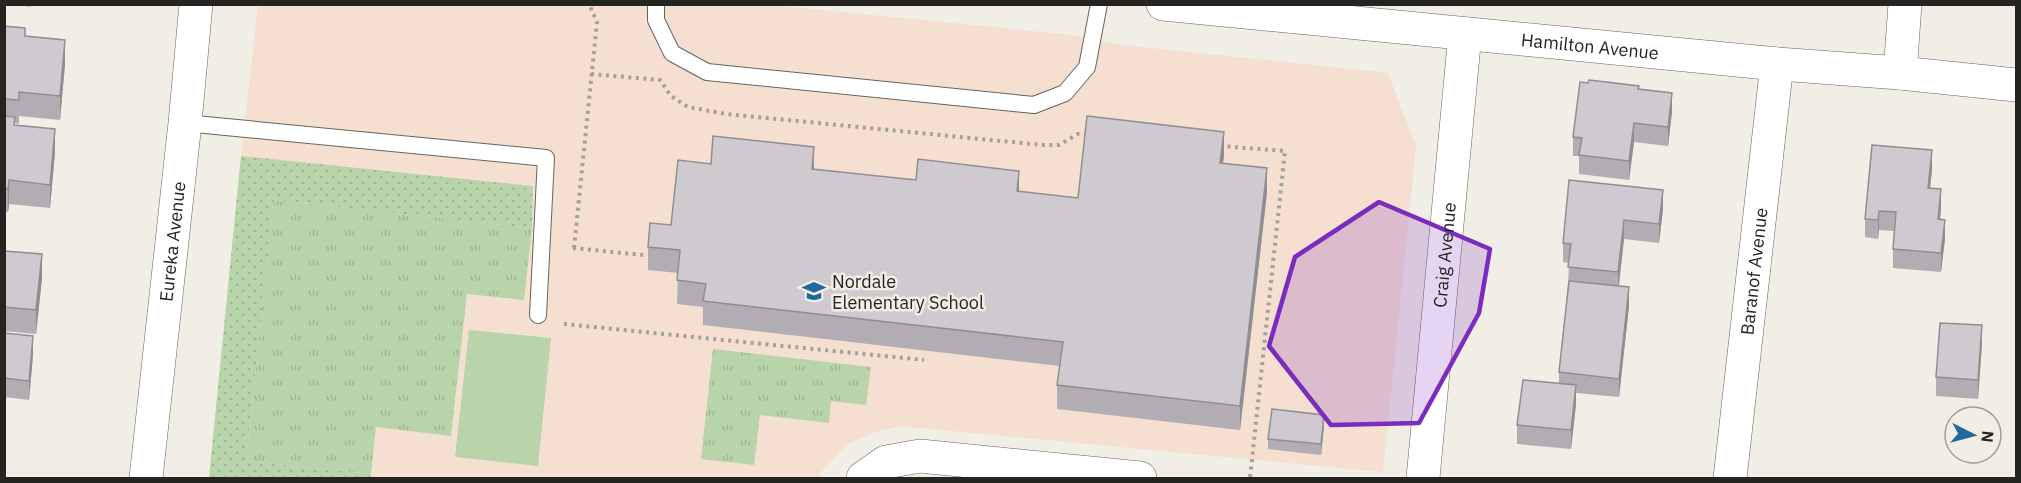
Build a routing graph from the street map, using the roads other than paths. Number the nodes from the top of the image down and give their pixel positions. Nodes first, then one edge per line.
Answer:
1 (196, 4) edge
2 (656, 4) edge
3 (1099, 4) edge
4 (1162, 4) edge
5 (1905, 4) edge
6 (1312, 12) edge
7 (1465, 34) junction
8 (1777, 64) junction
9 (1900, 73) junction
10 (2016, 85) edge
11 (185, 123) junction
12 (538, 315) road end
13 (146, 478) edge
14 (863, 478) edge
15 (1140, 478) edge
16 (1423, 478) edge
17 (1730, 478) edge

1 - 11 street, Eureka Avenue
2 - 3 lane
4 - 6 street, Hamilton Avenue
5 - 9 street
6 - 7 street, Hamilton Avenue
7 - 8 street, Hamilton Avenue
7 - 16 street, Craig Avenue
8 - 9 street, Hamilton Avenue
8 - 17 street, Baranof Avenue
9 - 10 street, Hamilton Avenue
11 - 12 lane
11 - 13 street, Eureka Avenue
14 - 15 street

